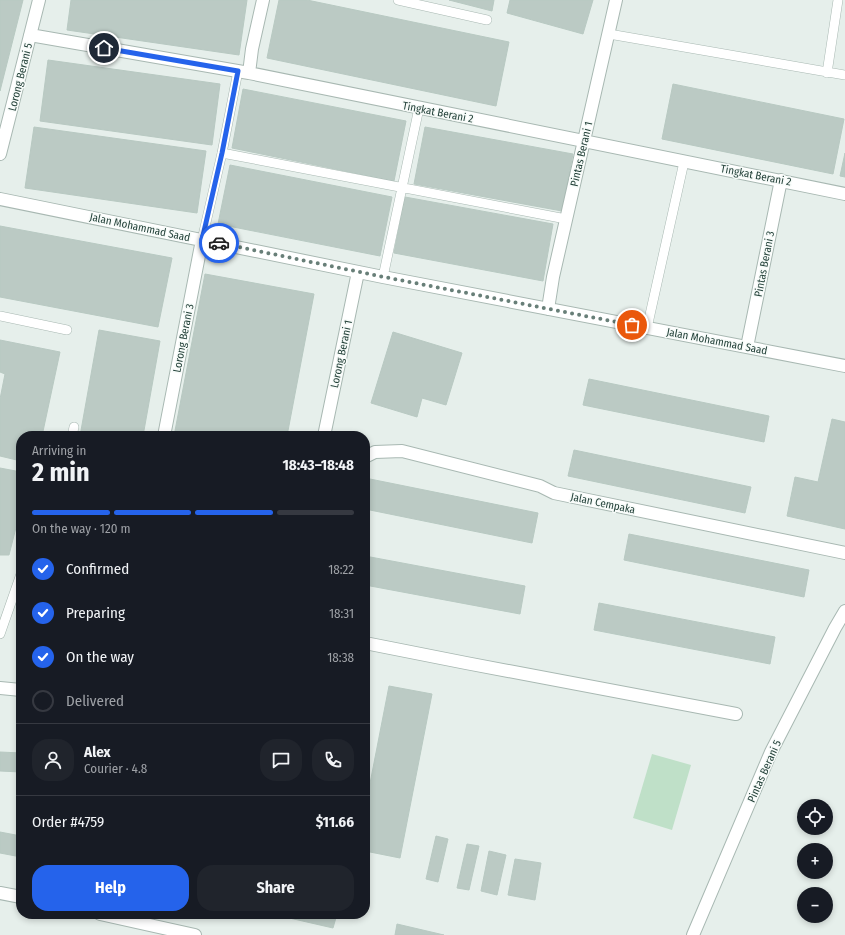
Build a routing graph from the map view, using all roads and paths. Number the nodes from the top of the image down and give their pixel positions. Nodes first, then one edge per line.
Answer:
1 (39, 0) edge
2 (263, 0) edge
3 (398, 0) edge
4 (616, 0) edge
5 (838, 0) edge
6 (487, 20) dead end
7 (609, 34) junction
8 (30, 35) junction
9 (243, 72) junction
10 (827, 73) junction
11 (845, 75) edge
12 (419, 108) junction
13 (584, 140) junction
14 (222, 153) junction
15 (0, 154) edge
16 (684, 162) junction
17 (781, 180) junction
18 (403, 188) junction
19 (845, 194) edge
20 (0, 198) edge
21 (566, 219) junction
22 (202, 240) junction
23 (358, 272) junction
24 (384, 277) junction
25 (548, 309) junction
26 (0, 316) edge
27 (647, 328) junction
28 (67, 330) dead end
29 (748, 347) junction
30 (845, 366) edge
31 (165, 431) edge
32 (325, 431) edge
33 (370, 454) edge
34 (845, 553) edge
35 (16, 588) edge
36 (845, 611) edge
37 (0, 634) edge
38 (370, 644) edge
39 (0, 688) edge
40 (16, 690) edge
41 (736, 714) dead end
42 (0, 893) edge
43 (16, 897) edge
44 (123, 919) edge
45 (195, 935) edge
46 (693, 935) edge

1 - 8 street, Lorong Berani 5
2 - 9 street
3 - 6 lane
4 - 7 street, Pintas Berani 1
5 - 10 lane
7 - 10 lane
7 - 13 street, Pintas Berani 1
8 - 9 street, Tingkat Berani 2
8 - 15 street, Lorong Berani 5
9 - 12 street, Tingkat Berani 2
9 - 14 lane
10 - 11 lane
12 - 13 street, Tingkat Berani 2
12 - 18 lane
13 - 16 street, Tingkat Berani 2
13 - 21 street, Pintas Berani 1
14 - 18 lane
14 - 22 lane
16 - 17 street, Tingkat Berani 2
16 - 27 lane
17 - 19 street, Tingkat Berani 2
17 - 29 street, Pintas Berani 3
18 - 21 lane
18 - 24 lane
20 - 22 street, Jalan Mohammad Saad
21 - 25 street, Pintas Berani 1
22 - 23 street, Jalan Mohammad Saad
22 - 31 street, Lorong Berani 3
23 - 24 street, Jalan Mohammad Saad
23 - 32 street, Lorong Berani 1
24 - 25 street, Jalan Mohammad Saad
25 - 27 street, Jalan Mohammad Saad
26 - 28 lane
27 - 29 street, Jalan Mohammad Saad
29 - 30 street, Jalan Mohammad Saad
33 - 34 street, Jalan Cempaka
35 - 37 lane
36 - 46 street, Pintas Berani 5
38 - 41 street
39 - 40 street
42 - 43 street
44 - 45 street

